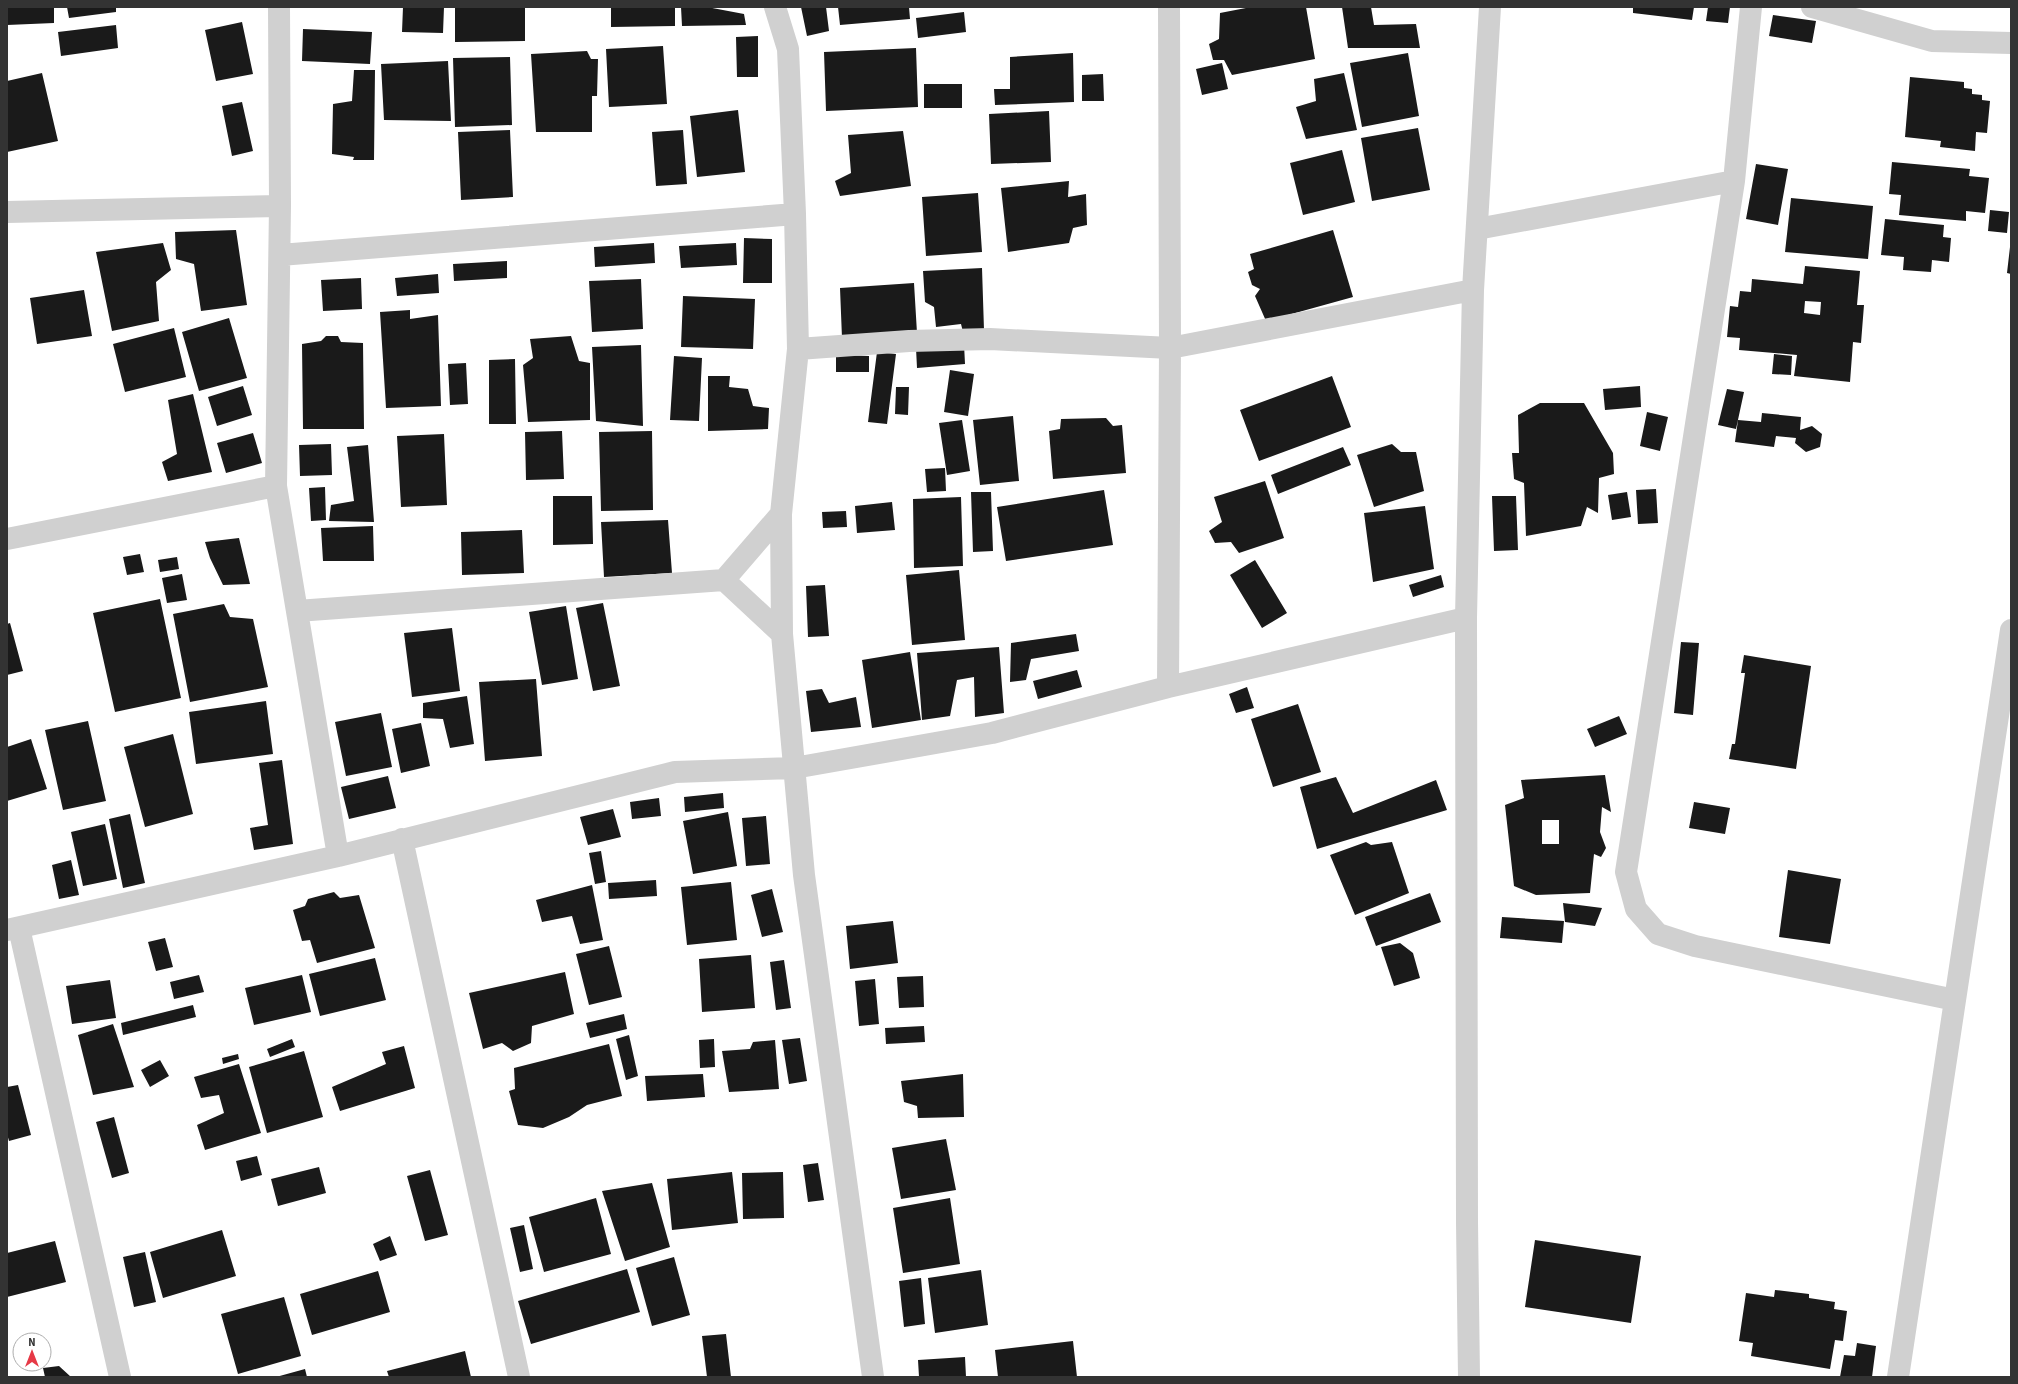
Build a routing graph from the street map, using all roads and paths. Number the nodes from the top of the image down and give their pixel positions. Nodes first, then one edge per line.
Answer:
1 (279, 7) edge
2 (775, 7) edge
3 (1169, 7) edge
4 (1490, 7) edge
5 (1751, 7) edge
6 (1812, 7) edge
7 (2011, 43) edge
8 (1734, 181) junction
9 (280, 206) junction
10 (7, 212) edge
11 (795, 214) junction
12 (1477, 229) junction
13 (280, 255) junction
14 (1473, 290) junction
15 (1170, 348) junction
16 (798, 349) junction
17 (276, 486) junction
18 (781, 514) junction
19 (7, 539) edge
20 (724, 580) junction
21 (297, 611) junction
22 (1466, 618) junction
23 (2011, 630) edge
24 (782, 634) junction
25 (1168, 687) junction
26 (794, 768) junction
27 (402, 839) junction
28 (338, 856) junction
29 (13, 929) edge
30 (1955, 1000) junction
31 (120, 1377) edge
32 (519, 1377) edge
33 (873, 1377) edge
34 (1469, 1377) edge
35 (1898, 1377) edge

1 - 9 street
2 - 11 street
3 - 15 street
4 - 12 street
5 - 8 street
6 - 7 street
8 - 12 street
8 - 30 street
9 - 10 street
9 - 13 street
11 - 13 street
11 - 16 street
12 - 14 street
13 - 17 street
14 - 15 street
14 - 22 street
15 - 16 street
15 - 25 street
16 - 18 street
17 - 19 street
17 - 21 street
18 - 20 street
18 - 24 street
20 - 21 street
20 - 24 street
21 - 28 street
22 - 25 street
22 - 34 street
23 - 30 street
24 - 26 street
25 - 26 street
26 - 27 street
26 - 33 street
27 - 28 street
27 - 32 street
28 - 29 street
29 - 31 street
30 - 35 street

